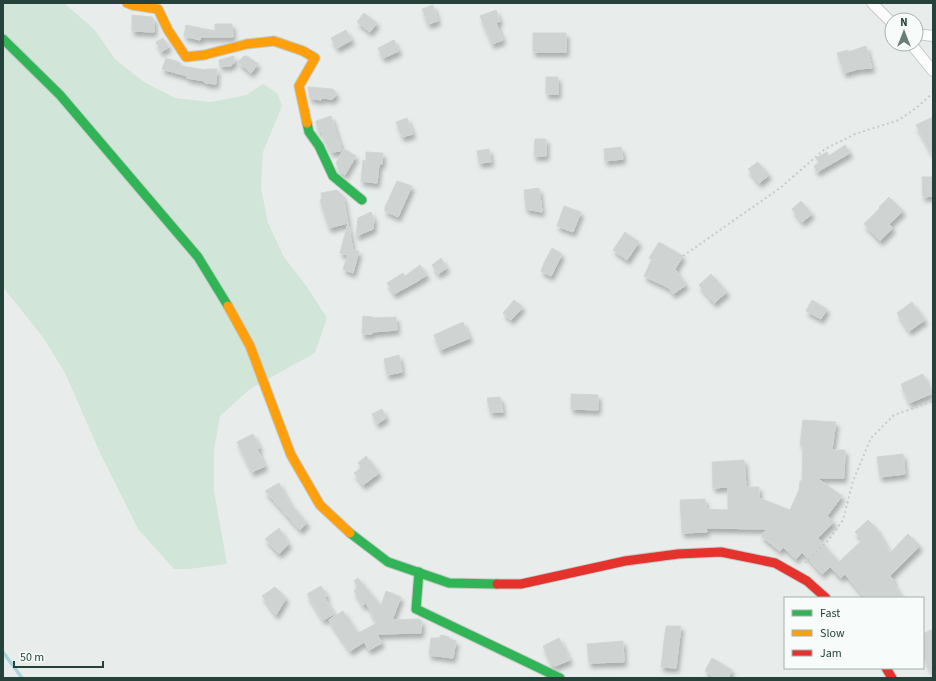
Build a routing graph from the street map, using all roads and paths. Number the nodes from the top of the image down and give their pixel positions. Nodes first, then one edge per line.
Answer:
1 (127, 3) edge
2 (872, 3) edge
3 (884, 15) edge
4 (3, 39) edge
5 (917, 52) edge
6 (933, 72) edge
7 (933, 92) edge
8 (362, 200) dead end
9 (683, 256) dead end
10 (933, 401) edge
11 (419, 572) junction
12 (794, 574) junction
13 (825, 597) edge
14 (887, 669) edge
15 (560, 678) edge
16 (892, 678) edge

1 - 8 main road
2 - 3 street
4 - 11 main road
5 - 6 street
7 - 9 path
10 - 12 path
11 - 12 main road
11 - 15 main road
12 - 13 main road
14 - 16 main road

